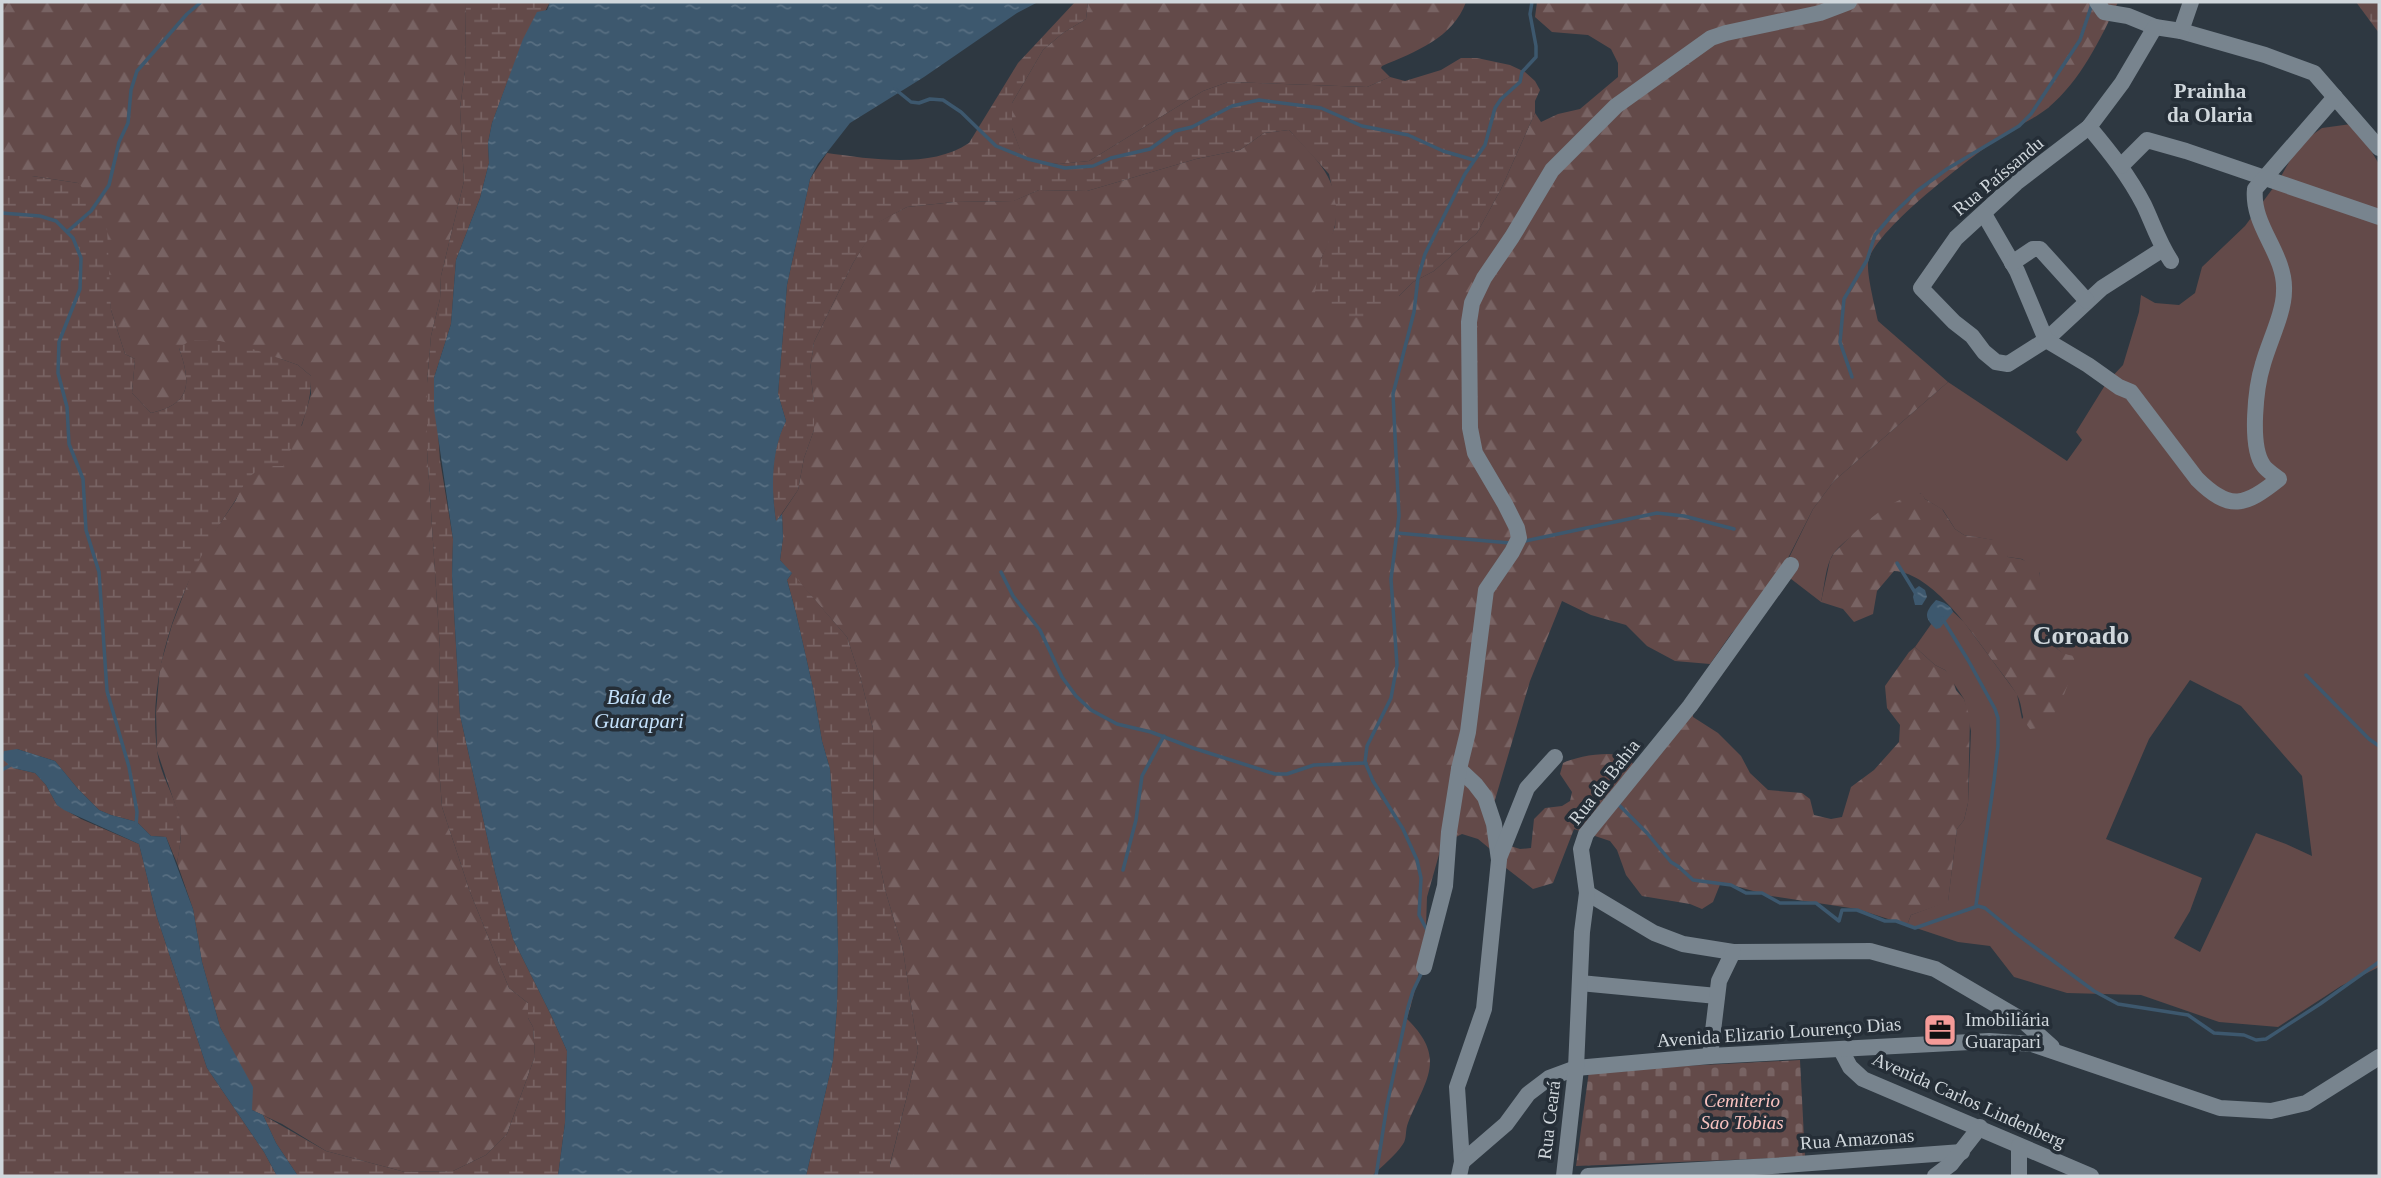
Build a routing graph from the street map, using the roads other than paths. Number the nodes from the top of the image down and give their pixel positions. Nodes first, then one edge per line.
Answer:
1 (1849, 2) edge
2 (2097, 2) edge
3 (2191, 2) edge
4 (2155, 27) junction
5 (2181, 31) junction
6 (2335, 97) junction
7 (2089, 127) junction
8 (2379, 148) edge
9 (2121, 166) junction
10 (2266, 179) junction
11 (1984, 214) junction
12 (2379, 217) edge
13 (2012, 263) junction
14 (2087, 301) junction
15 (2046, 340) junction
16 (1791, 565) dead end
17 (1555, 757) dead end
18 (1459, 769) junction
19 (1499, 860) junction
20 (1587, 893) junction
21 (1733, 952) junction
22 (1424, 967) dead end
23 (1580, 983) junction
24 (1717, 996) junction
25 (1841, 1050) junction
26 (2060, 1053) junction
27 (1710, 1056) junction
28 (2379, 1057) edge
29 (1576, 1068) junction
30 (1980, 1127) junction
31 (2019, 1146) junction
32 (1962, 1152) junction
33 (1460, 1169) edge
34 (1563, 1176) edge
35 (1588, 1176) edge
36 (1935, 1176) edge
37 (2019, 1176) edge
38 (2091, 1176) edge

1 - 18 street
2 - 4 street
3 - 5 street
4 - 5 street
4 - 7 street, Rua Paíssandu
5 - 6 street
6 - 8 street
6 - 10 street
7 - 9 street
7 - 11 street, Rua Paíssandu
9 - 10 street
9 - 14 street
10 - 12 street
10 - 15 street
11 - 13 street
11 - 15 street, Rua Paíssandu
13 - 14 street
13 - 15 street
14 - 15 street
16 - 20 street, Rua da Bahia
17 - 19 street
18 - 19 street
18 - 22 street
19 - 33 street
20 - 21 street
20 - 23 street, Rua da Bahia
21 - 24 street
21 - 26 street
23 - 24 street
23 - 29 street, Rua da Bahia
24 - 27 street
25 - 26 street, Avenida Elizario Lourenço Dias
25 - 27 street, Avenida Elizario Lourenço Dias
25 - 30 street, Avenida Carlos Lindenberg
26 - 28 street, Avenida Elizario Lourenço Dias
27 - 29 street, Avenida Elizario Lourenço Dias
29 - 33 street, Avenida Elizario Lourenço Dias
29 - 34 street, Rua Ceará
30 - 31 street, Avenida Carlos Lindenberg
30 - 32 street
31 - 37 street
31 - 38 street, Avenida Carlos Lindenberg
32 - 35 street, Rua Amazonas
32 - 36 street

